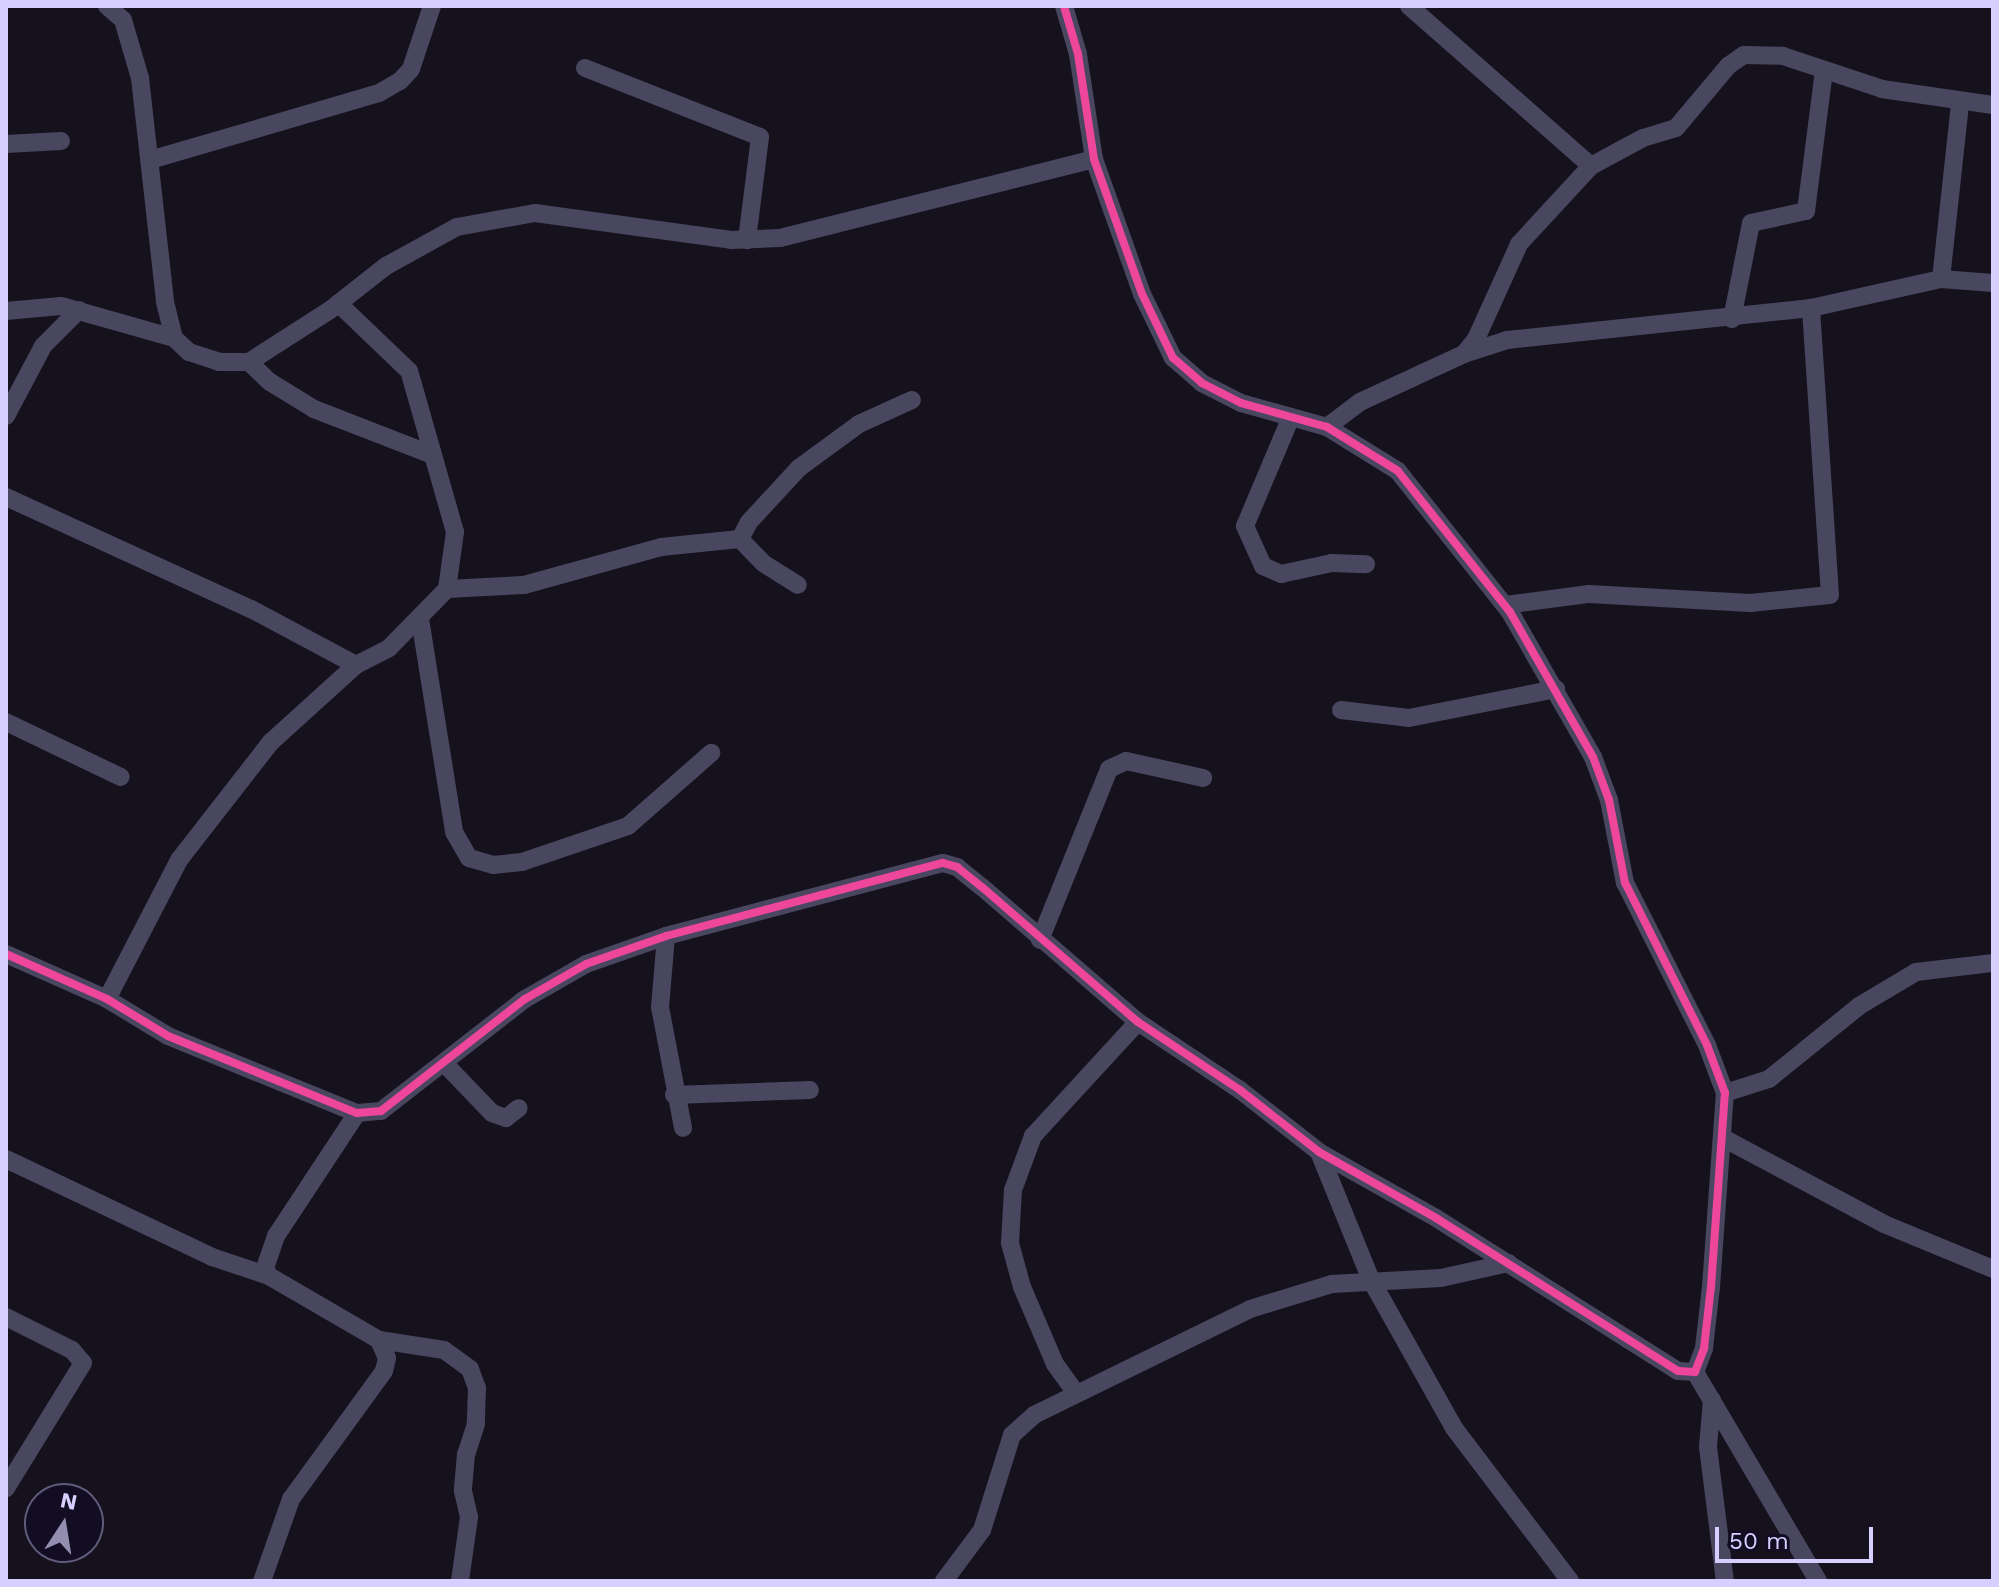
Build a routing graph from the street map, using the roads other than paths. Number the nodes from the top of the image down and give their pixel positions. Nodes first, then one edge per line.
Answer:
1 (107, 6) edge
2 (432, 6) edge
3 (1064, 6) edge
4 (1409, 6) edge
5 (585, 68) dead end
6 (1824, 70) junction
7 (1960, 103) junction
8 (1993, 105) edge
9 (61, 141) dead end
10 (6, 144) edge
11 (1094, 159) junction
12 (150, 160) junction
13 (1591, 166) junction
14 (747, 240) junction
15 (1941, 279) junction
16 (1993, 283) edge
17 (338, 303) junction
18 (1811, 308) junction
19 (79, 310) junction
20 (6, 311) edge
21 (1732, 319) junction
22 (174, 338) junction
23 (1464, 354) junction
24 (249, 362) junction
25 (912, 400) dead end
26 (6, 416) edge
27 (1291, 417) junction
28 (1327, 427) junction
29 (430, 454) junction
30 (6, 497) edge
31 (740, 539) junction
32 (1366, 564) dead end
33 (798, 585) dead end
34 (447, 589) junction
35 (1505, 605) junction
36 (420, 619) junction
37 (356, 665) junction
38 (1556, 689) junction
39 (1341, 710) dead end
40 (6, 722) edge
41 (711, 753) dead end
42 (121, 777) dead end
43 (1203, 778) dead end
44 (666, 936) junction
45 (1040, 940) junction
46 (6, 954) edge
47 (1993, 963) edge
48 (107, 999) junction
49 (1138, 1022) junction
50 (444, 1063) junction
51 (810, 1090) dead end
52 (1725, 1093) junction
53 (674, 1095) junction
54 (519, 1108) dead end
55 (357, 1113) junction
56 (683, 1128) dead end
57 (1725, 1139) junction
58 (1319, 1152) junction
59 (6, 1159) edge
60 (1508, 1263) junction
61 (1993, 1269) edge
62 (269, 1276) junction
63 (1371, 1280) junction
64 (6, 1317) edge
65 (379, 1340) junction
66 (1695, 1372) junction
67 (1076, 1393) junction
68 (1712, 1400) junction
69 (6, 1488) edge
70 (262, 1581) edge
71 (460, 1581) edge
72 (944, 1581) edge
73 (1570, 1581) edge
74 (1725, 1581) edge
75 (1818, 1581) edge

1 - 12 street
2 - 12 street
3 - 11 street
4 - 13 street
5 - 14 street
6 - 7 street
6 - 13 street
6 - 21 street
7 - 8 street
7 - 15 street
9 - 10 street
11 - 14 street
11 - 27 street
12 - 22 street
13 - 23 street
14 - 17 street
15 - 16 street
15 - 18 street
17 - 24 street
17 - 29 street
18 - 21 street
18 - 35 street
19 - 20 street
19 - 22 street
19 - 26 street
21 - 23 street
22 - 24 street
23 - 28 street
24 - 29 street
25 - 31 street
27 - 28 street
27 - 32 street
28 - 35 street
29 - 34 street
30 - 37 street
31 - 33 street
31 - 34 street
34 - 36 street
35 - 38 street
36 - 37 street
36 - 41 street
37 - 48 street
38 - 39 street
38 - 52 street
40 - 42 street
43 - 45 street
44 - 45 street
44 - 50 street
44 - 53 street
45 - 49 street
46 - 48 street
47 - 52 street
48 - 55 street
49 - 58 street
49 - 67 street
50 - 54 street
50 - 55 street
51 - 53 street
52 - 57 street
53 - 56 street
55 - 62 street
57 - 61 street
57 - 66 street
58 - 60 street
58 - 63 street
59 - 62 street
60 - 63 street
60 - 66 street
62 - 65 street
63 - 67 street
63 - 73 street
64 - 69 street
65 - 70 street
65 - 71 street
66 - 68 street
67 - 72 street
68 - 74 street
68 - 75 street

